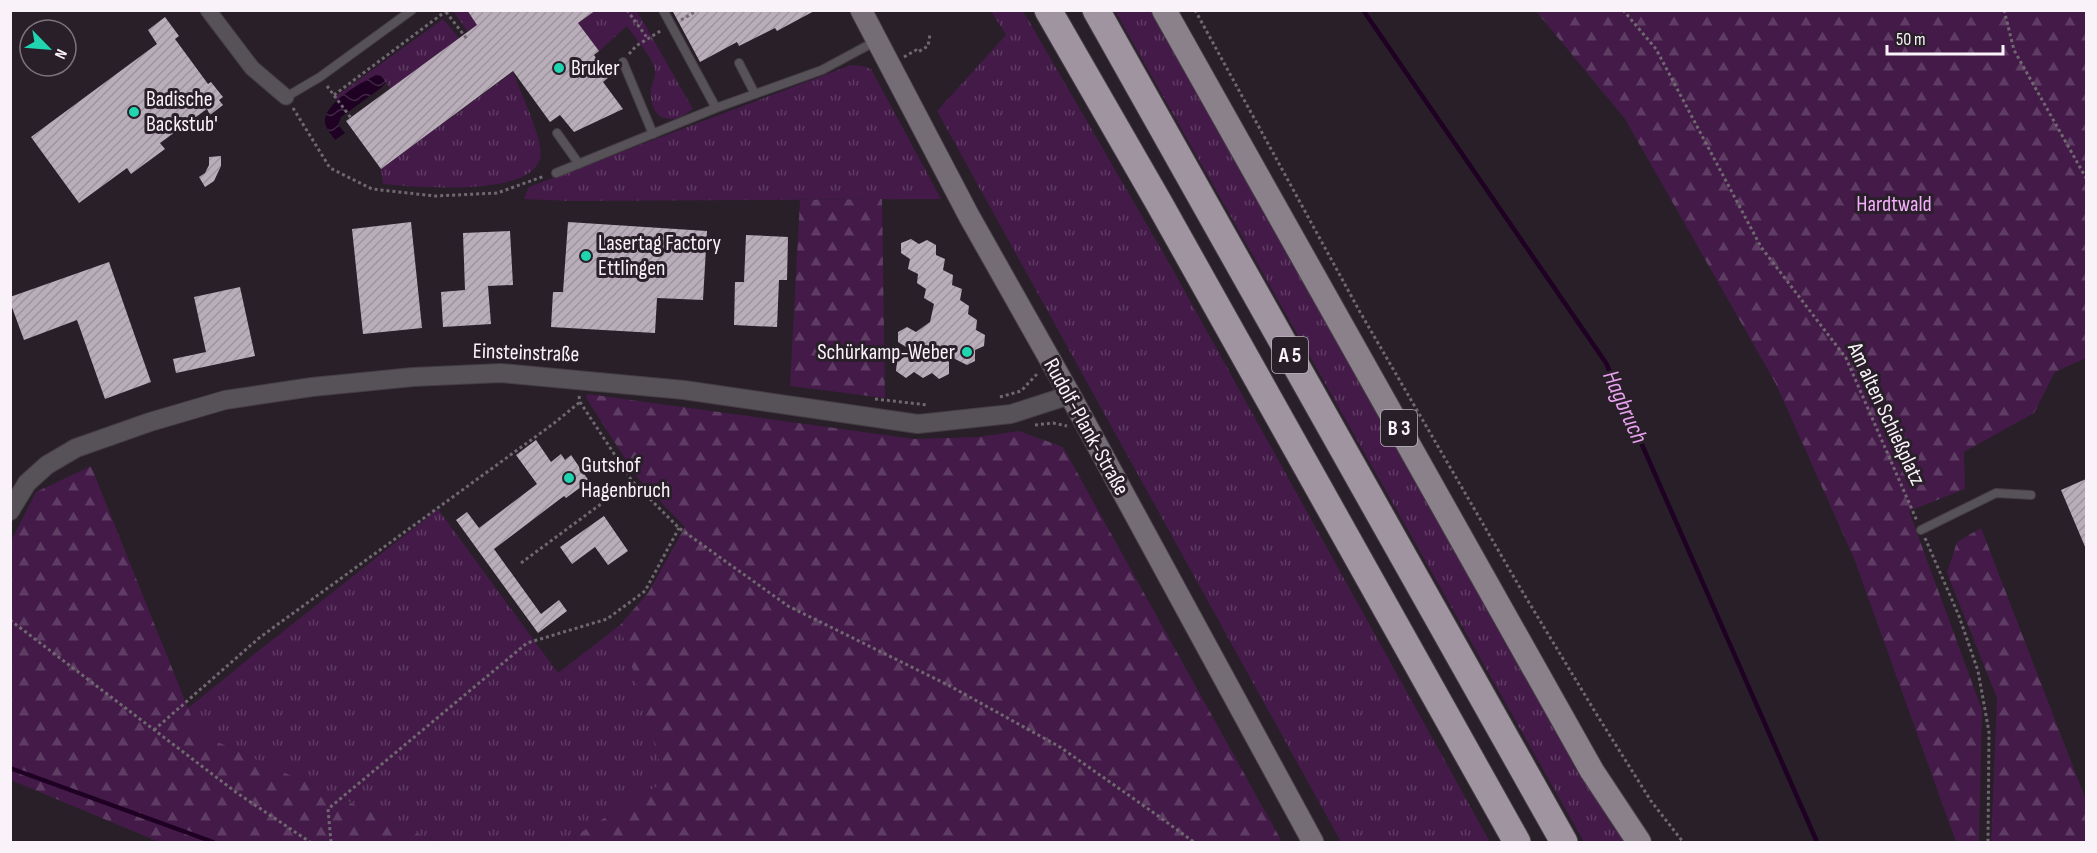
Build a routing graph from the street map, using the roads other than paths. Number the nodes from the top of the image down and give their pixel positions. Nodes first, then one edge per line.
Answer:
1 (208, 10) edge
2 (412, 10) edge
3 (663, 10) edge
4 (861, 10) edge
5 (1048, 10) edge
6 (1096, 10) edge
7 (1164, 10) edge
8 (877, 40) junction
9 (623, 62) road end
10 (739, 63) dead end
11 (755, 94) junction
12 (286, 97) joint
13 (716, 108) junction
14 (557, 133) dead end
15 (653, 134) junction
16 (579, 164) junction
17 (556, 173) road end
18 (1070, 395) junction
19 (2031, 495) dead end
20 (10, 511) edge
21 (1921, 530) road end
22 (1313, 843) edge
23 (1517, 843) edge
24 (1564, 843) edge
25 (1639, 843) edge

1 - 12 street
2 - 12 lane
3 - 13 lane
4 - 8 main road, Rudolf-Plank-Straße
5 - 23 highway, A 5
6 - 24 highway, A 5
7 - 25 main road, B 3
8 - 11 lane
8 - 18 main road, Rudolf-Plank-Straße
9 - 15 lane
10 - 11 lane
11 - 13 lane
13 - 15 lane
14 - 16 lane
15 - 16 lane
16 - 17 lane
18 - 20 street, Einsteinstraße
18 - 22 main road, Rudolf-Plank-Straße
19 - 21 lane

